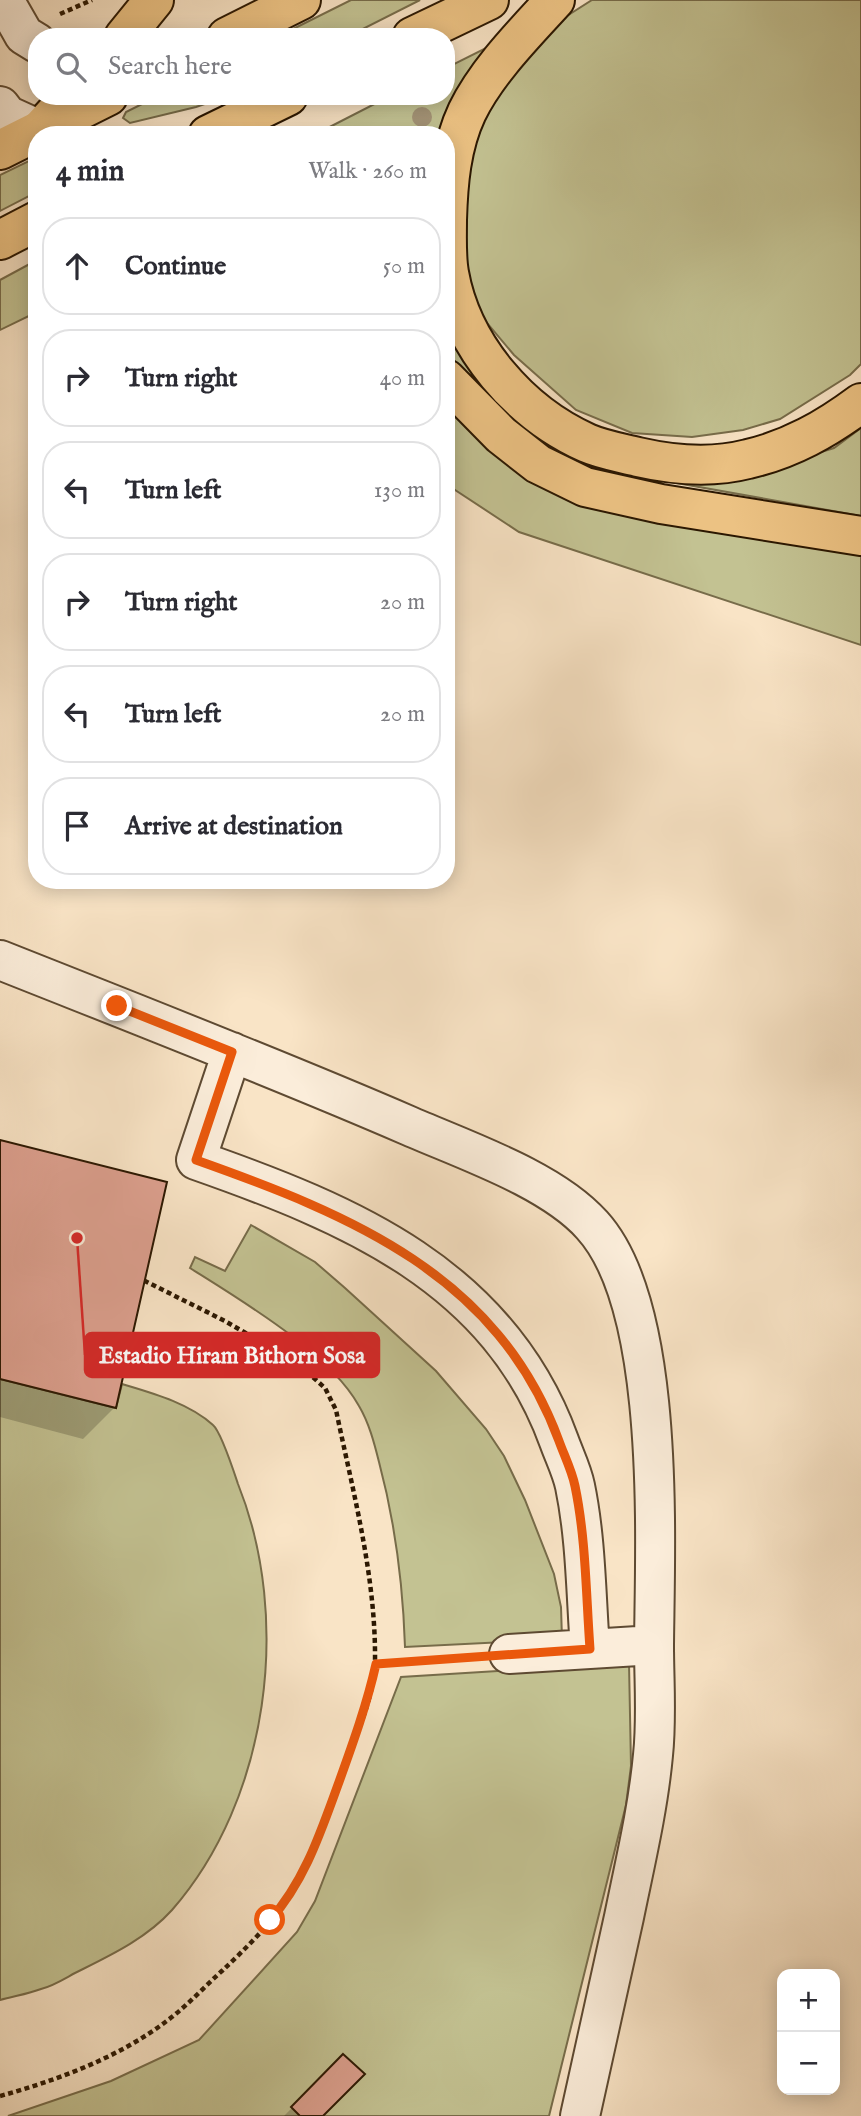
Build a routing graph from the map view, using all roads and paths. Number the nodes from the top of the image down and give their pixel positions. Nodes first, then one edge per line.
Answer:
1 (4, 0) edge
2 (154, 0) edge
3 (301, 0) edge
4 (489, 0) edge
5 (555, 0) edge
6 (131, 28) edge
7 (245, 28) edge
8 (431, 28) edge
9 (28, 37) edge
10 (64, 105) edge
11 (92, 105) edge
12 (270, 105) edge
13 (0, 106) edge
14 (32, 126) edge
15 (49, 126) edge
16 (56, 126) edge
17 (226, 126) edge
18 (28, 139) edge
19 (0, 150) edge
20 (455, 152) edge
21 (28, 226) edge
22 (0, 240) edge
23 (455, 291) edge
24 (455, 388) edge
25 (861, 403) edge
26 (861, 536) edge
27 (0, 960) edge
28 (232, 1052) junction
29 (145, 1281) dead end
30 (654, 1645) junction
31 (590, 1649) junction
32 (509, 1654) joint
33 (376, 1664) junction
34 (0, 2096) edge
35 (580, 2116) edge

1 - 9 lane
2 - 6 main road
3 - 7 main road
4 - 8 main road
5 - 20 main road
10 - 15 main road
11 - 16 main road
12 - 17 main road
13 - 14 lane
18 - 19 main road
21 - 22 main road
23 - 25 main road
24 - 26 main road
27 - 28 lane
28 - 30 lane
28 - 31 lane
29 - 33 path
30 - 31 lane
30 - 35 lane
31 - 32 lane
32 - 33 path
33 - 34 path

